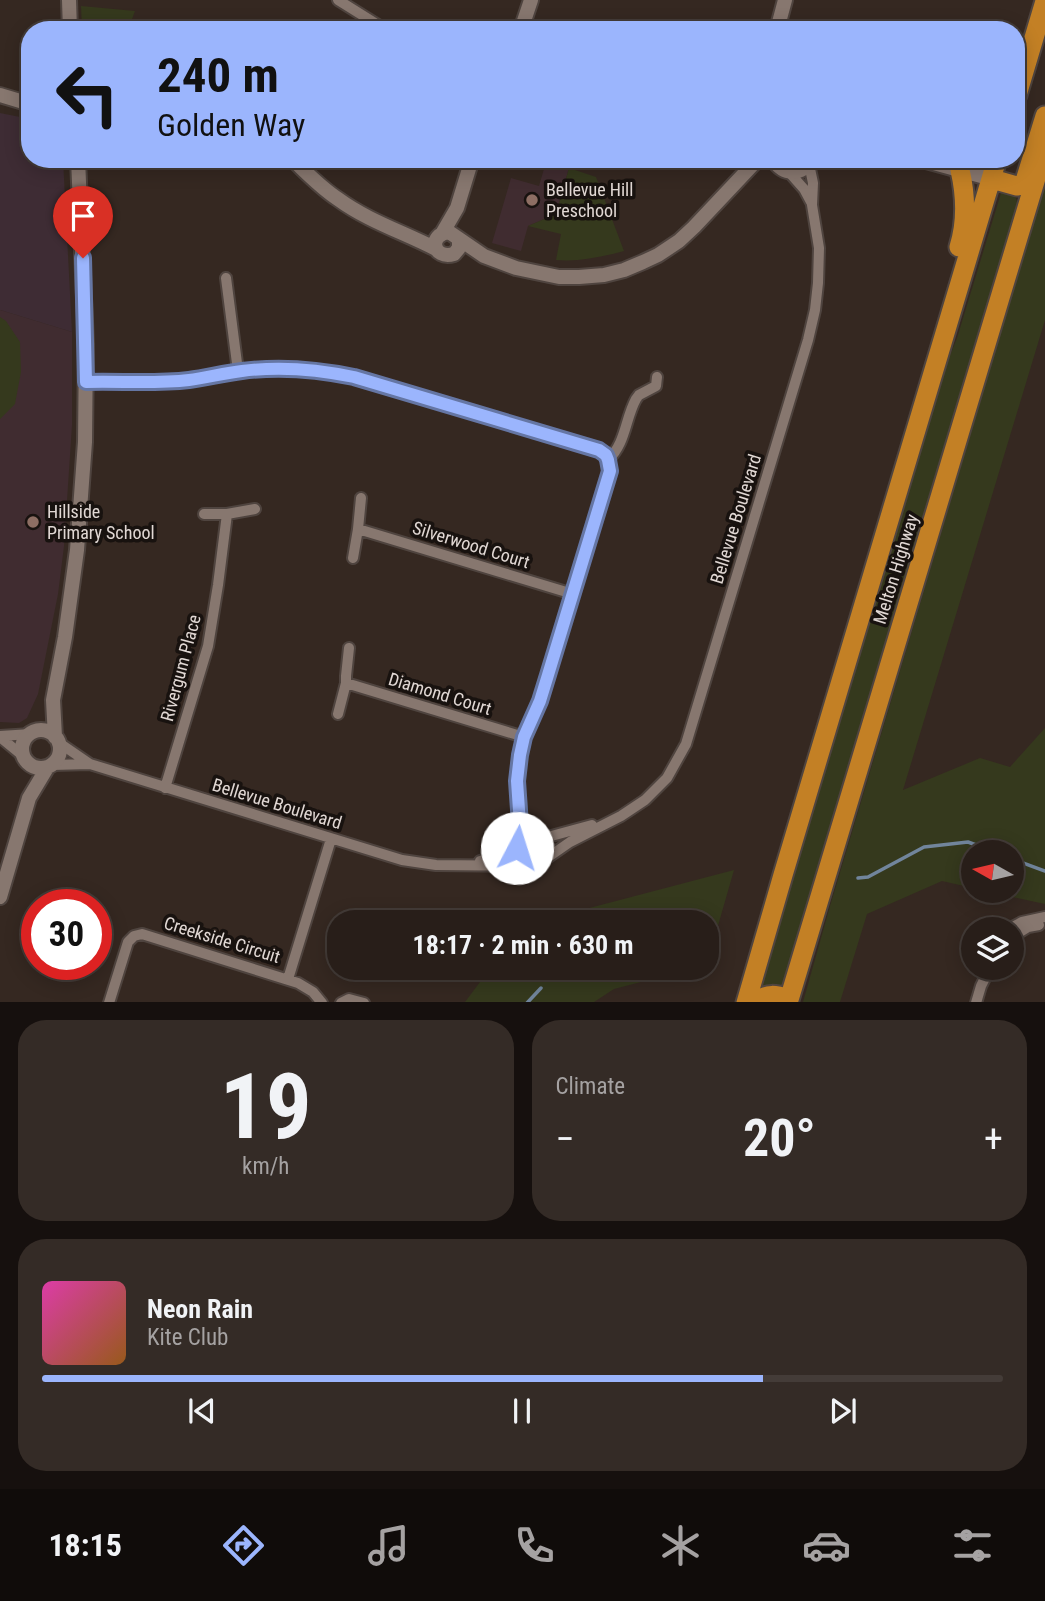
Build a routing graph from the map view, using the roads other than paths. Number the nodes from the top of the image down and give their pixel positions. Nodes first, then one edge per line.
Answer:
1 (69, 0) edge
2 (338, 0) edge
3 (531, 0) edge
4 (785, 0) edge
5 (1045, 1) edge
6 (69, 21) edge
7 (372, 21) edge
8 (524, 21) edge
9 (779, 21) edge
10 (1025, 67) edge
11 (1045, 116) edge
12 (1045, 148) edge
13 (1025, 164) edge
14 (1034, 167) junction
15 (78, 168) edge
16 (302, 168) edge
17 (469, 168) edge
18 (750, 168) edge
19 (777, 168) edge
20 (782, 168) edge
21 (786, 168) edge
22 (803, 168) edge
23 (812, 168) edge
24 (953, 168) edge
25 (995, 168) edge
26 (960, 170) junction
27 (742, 177) junction
28 (992, 179) junction
29 (812, 205) junction
30 (408, 235) junction
31 (450, 235) junction
32 (436, 249) junction
33 (454, 254) junction
34 (484, 257) junction
35 (226, 278) dead end
36 (238, 371) junction
37 (657, 377) dead end
38 (86, 382) junction
39 (929, 384) junction
40 (608, 460) junction
41 (361, 498) dead end
42 (255, 509) dead end
43 (204, 513) dead end
44 (227, 514) junction
45 (358, 529) junction
46 (353, 558) dead end
47 (573, 594) junction
48 (349, 648) dead end
49 (346, 683) junction
50 (53, 701) junction
51 (338, 714) dead end
52 (33, 733) junction
53 (0, 737) edge
54 (524, 737) junction
55 (57, 740) junction
56 (24, 758) junction
57 (90, 764) junction
58 (50, 766) junction
59 (165, 788) junction
60 (29, 798) junction
61 (519, 803) junction
62 (621, 816) junction
63 (540, 836) junction
64 (331, 839) junction
65 (519, 843) junction
66 (547, 858) junction
67 (457, 866) junction
68 (529, 866) junction
69 (0, 897) edge
70 (1045, 917) edge
71 (1024, 922) edge
72 (1045, 924) edge
73 (1024, 929) edge
74 (288, 979) junction
75 (982, 980) edge
76 (984, 980) edge
77 (981, 986) junction
78 (789, 1001) edge
79 (109, 1002) edge
80 (322, 1002) edge
81 (343, 1002) edge
82 (360, 1002) edge
83 (746, 1002) edge
84 (758, 1002) edge
85 (976, 1002) edge

1 - 6 street
2 - 7 street
3 - 8 street
4 - 9 street
5 - 10 highway
11 - 14 highway
12 - 14 highway, Melton Highway
13 - 14 highway
14 - 28 highway
14 - 78 highway, Melton Highway
15 - 38 street
16 - 30 street
17 - 31 street
18 - 27 street
19 - 27 street
20 - 29 street, Bellevue Boulevard
21 - 22 street
23 - 29 street, Bellevue Boulevard
24 - 26 street
25 - 28 highway, Melton Highway
26 - 28 street
26 - 39 highway
27 - 34 street
28 - 39 highway, Melton Highway
29 - 62 street, Bellevue Boulevard
30 - 31 street
30 - 32 street
31 - 32 street
31 - 33 street
31 - 34 street
32 - 33 street
33 - 34 street
35 - 36 street
36 - 38 street
36 - 40 street
37 - 40 street
38 - 50 street
39 - 83 highway, Melton Highway
40 - 47 street
41 - 45 street
42 - 44 street
43 - 44 street
44 - 59 street, Rivergum Place
45 - 46 street
45 - 47 street, Silverwood Court
47 - 54 street
48 - 49 street
49 - 51 street
49 - 54 street, Diamond Court
50 - 52 street
50 - 55 street
52 - 53 street
52 - 55 street
52 - 56 street
53 - 56 street
54 - 61 street
55 - 57 street, Bellevue Boulevard
55 - 58 street
56 - 58 street
56 - 60 street
57 - 58 street, Bellevue Boulevard
57 - 59 street, Bellevue Boulevard
58 - 60 street
59 - 64 street, Bellevue Boulevard
60 - 69 street
61 - 63 street
61 - 65 street
62 - 63 street, Bellevue Boulevard
62 - 66 street, Bellevue Boulevard
63 - 65 street
63 - 66 street
64 - 67 street, Bellevue Boulevard
64 - 74 street, Creekside Circuit
65 - 67 street, Bellevue Boulevard
65 - 68 street
66 - 68 street
67 - 68 street, Bellevue Boulevard
70 - 71 street
72 - 73 street
74 - 79 street, Creekside Circuit
74 - 80 street, Creekside Circuit
75 - 77 street
76 - 77 street
77 - 85 street
78 - 84 highway
81 - 82 street

